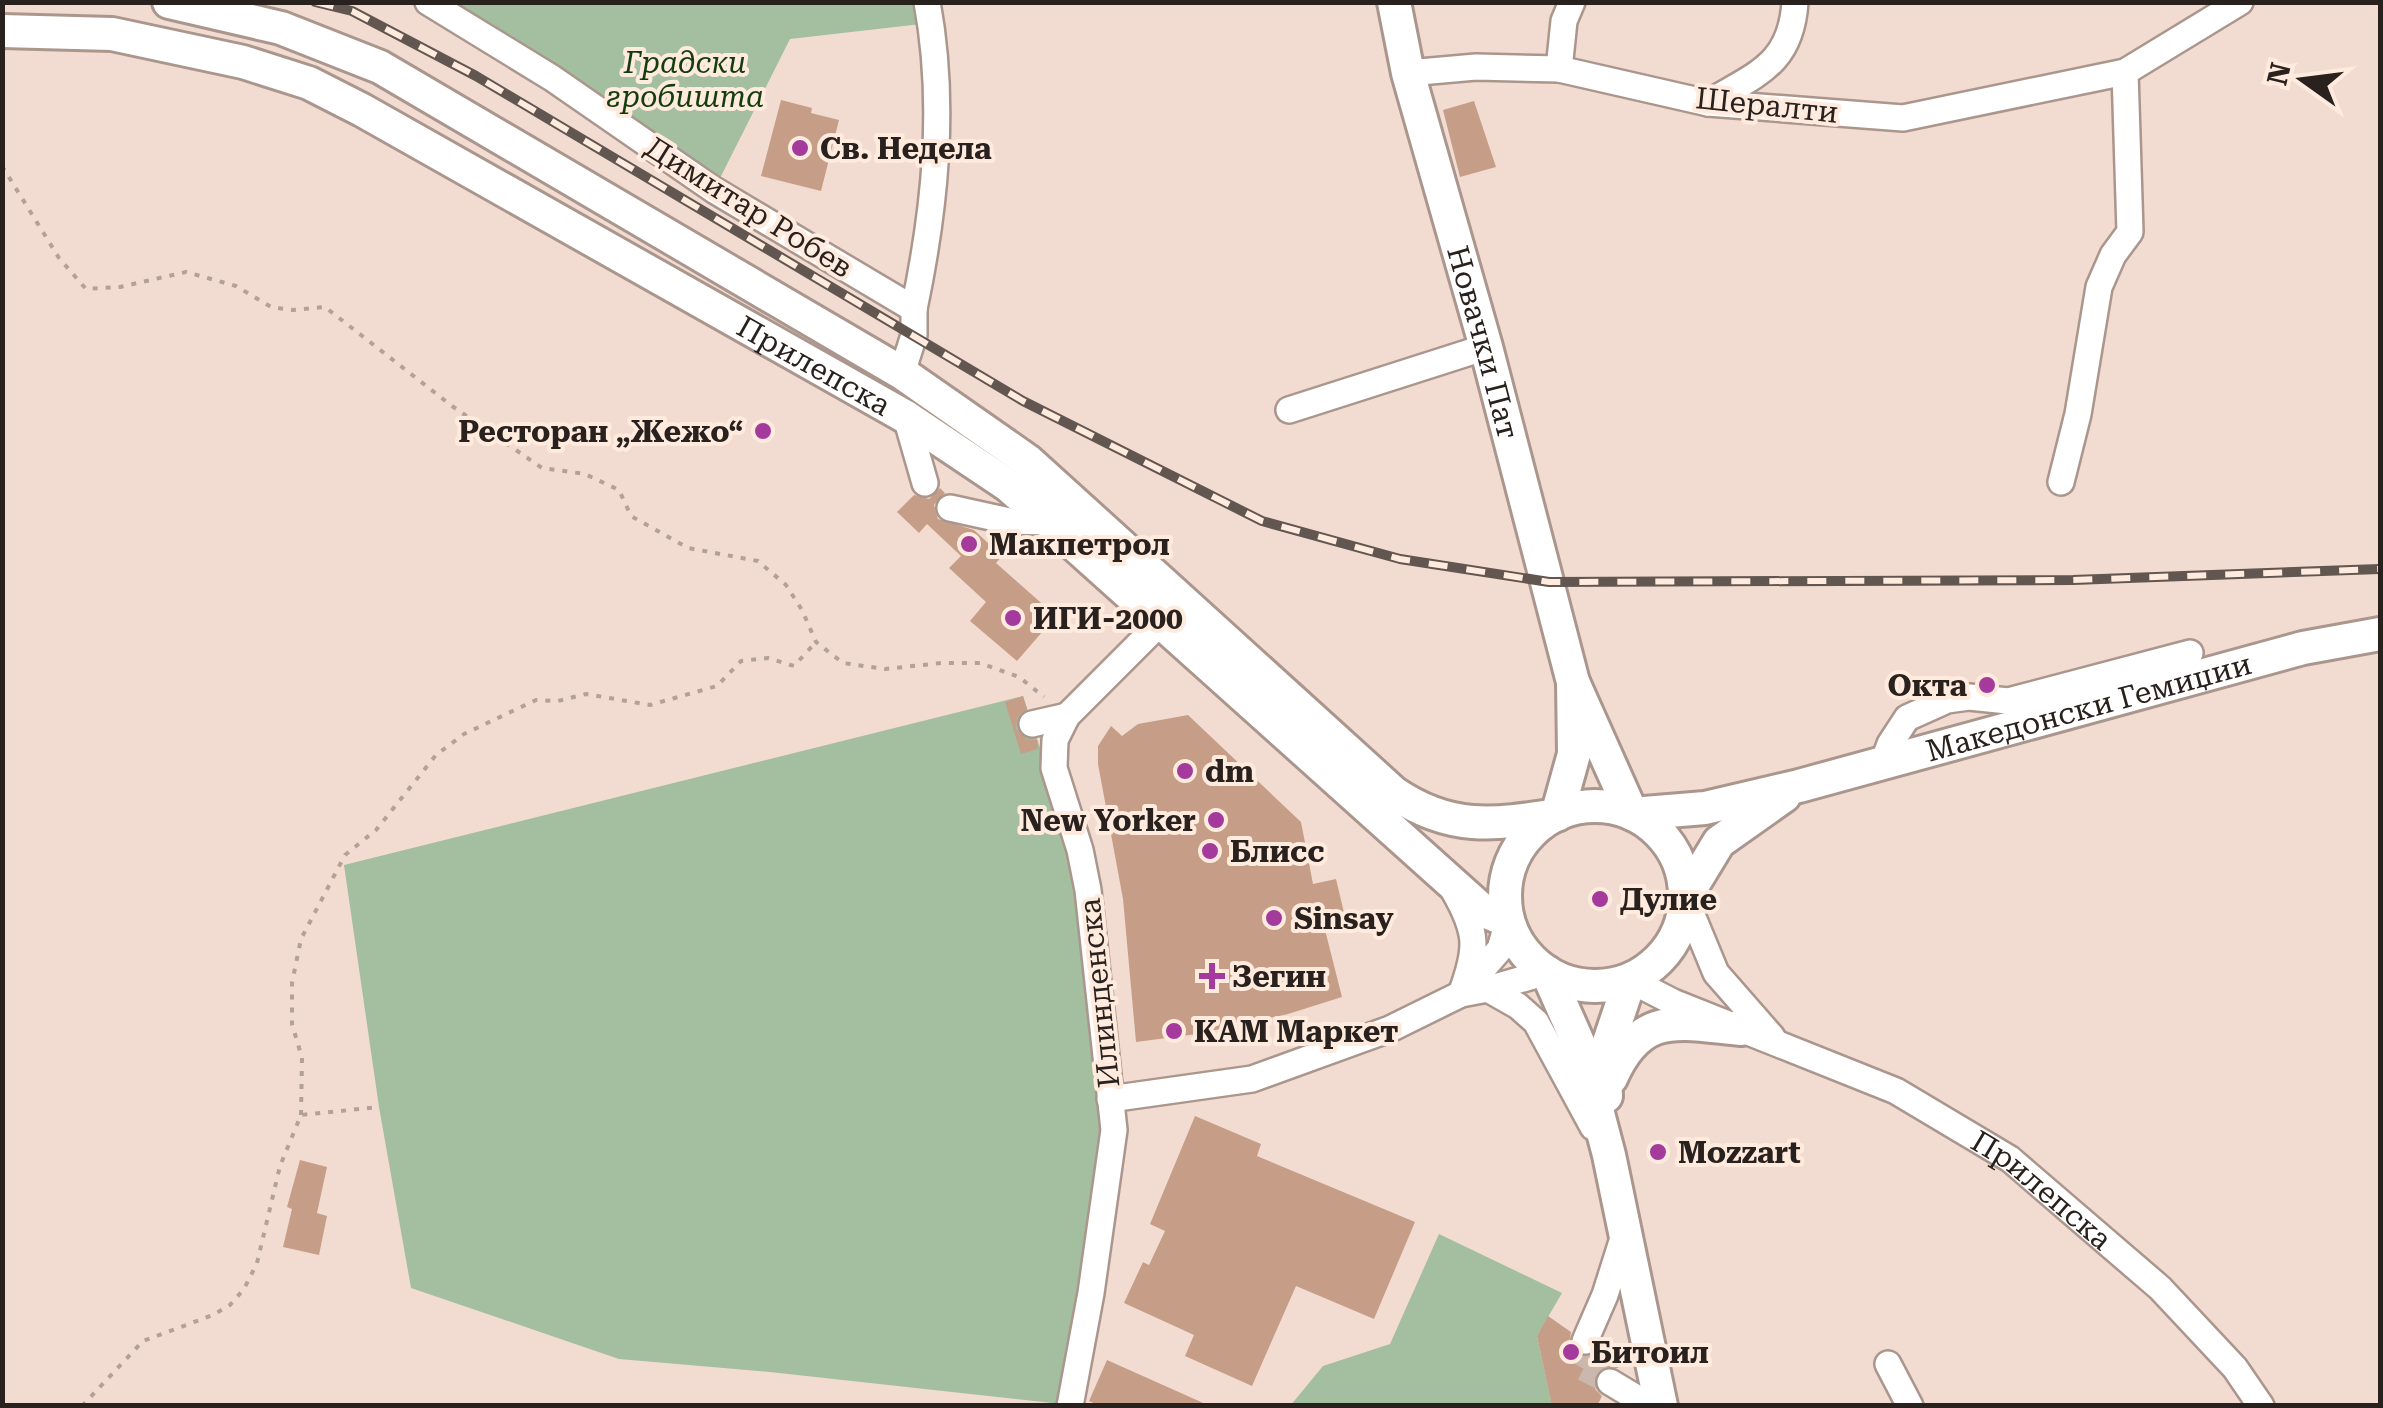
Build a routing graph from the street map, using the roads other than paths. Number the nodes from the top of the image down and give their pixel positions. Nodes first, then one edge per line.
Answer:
1 (169, 2) edge
2 (428, 2) edge
3 (926, 2) edge
4 (1394, 2) edge
5 (1572, 2) edge
6 (1795, 2) edge
7 (2240, 2) edge
8 (2, 31) edge
9 (1559, 69) junction
10 (2125, 72) junction
11 (1408, 73) junction
12 (1708, 102) junction
13 (914, 309) junction
14 (1486, 348) junction
15 (902, 373) junction
16 (1289, 410) dead end
17 (906, 417) junction
18 (2060, 482) dead end
19 (925, 483) dead end
20 (950, 508) dead end
21 (1051, 522) junction
22 (1160, 623) junction
23 (2380, 634) edge
24 (2190, 653) dead end
25 (1573, 682) junction
26 (2037, 707) junction
27 (1067, 716) junction
28 (1032, 724) dead end
29 (1615, 772) junction
30 (1568, 777) junction
31 (1799, 786) junction
32 (1687, 809) junction
33 (1632, 814) junction
34 (1557, 816) junction
35 (1494, 824) junction
36 (1446, 878) junction
37 (1685, 898) junction
38 (1508, 920) junction
39 (1547, 972) junction
40 (1630, 980) junction
41 (1488, 989) junction
42 (1461, 994) junction
43 (1741, 1029) junction
44 (1775, 1041) junction
45 (1605, 1092) junction
46 (1110, 1099) junction
47 (1608, 1155) junction
48 (1624, 1235) junction
49 (1585, 1341) tunnel mouth
50 (1888, 1364) dead end
51 (1610, 1382) tunnel mouth
52 (1070, 1406) edge
53 (1650, 1406) edge
54 (1661, 1406) edge
55 (1910, 1406) edge
56 (2261, 1406) edge

1 - 15 main road, Прилепска
2 - 13 street, Димитар Робев
3 - 13 street
4 - 11 main road, Новачки Пат
5 - 9 street
6 - 12 street
7 - 10 street, Шералти
8 - 17 main road, Прилепска
9 - 11 street, Шералти
9 - 12 street, Шералти
10 - 12 street, Шералти
10 - 18 street
11 - 14 main road, Новачки Пат
13 - 15 street
14 - 16 street
14 - 25 main road, Новачки Пат
15 - 35 main road, Прилепска
17 - 19 street
17 - 21 main road, Прилепска
20 - 21 street
21 - 22 main road, Прилепска
22 - 27 street, Илинденска
22 - 36 main road, Прилепска
23 - 26 main road, Македонски Гемиџии
24 - 26 street
25 - 29 main road
25 - 30 main road
26 - 31 main road, Македонски Гемиџии
27 - 28 street
27 - 46 street, Илинденска
29 - 32 main road
29 - 33 main road
30 - 34 main road
30 - 35 main road
31 - 32 main road, Македонски Гемиџии
31 - 37 main road
32 - 33 main road, Македонски Гемиџии
33 - 34 main road
33 - 37 main road
34 - 35 main road, Прилепска
34 - 38 main road
36 - 38 main road, Прилепска
36 - 42 street
37 - 40 main road
37 - 44 street, Прилепска
38 - 39 main road
38 - 42 street
39 - 40 main road
39 - 41 street
39 - 47 main road
40 - 43 street, Прилепска
40 - 45 main road
41 - 42 street
41 - 47 street
42 - 46 street
43 - 44 street, Прилепска
43 - 45 main road
44 - 56 street, Прилепска
45 - 47 main road
46 - 52 street, Илинденска
47 - 48 main road
48 - 49 street
48 - 54 main road
50 - 55 street
51 - 53 street

